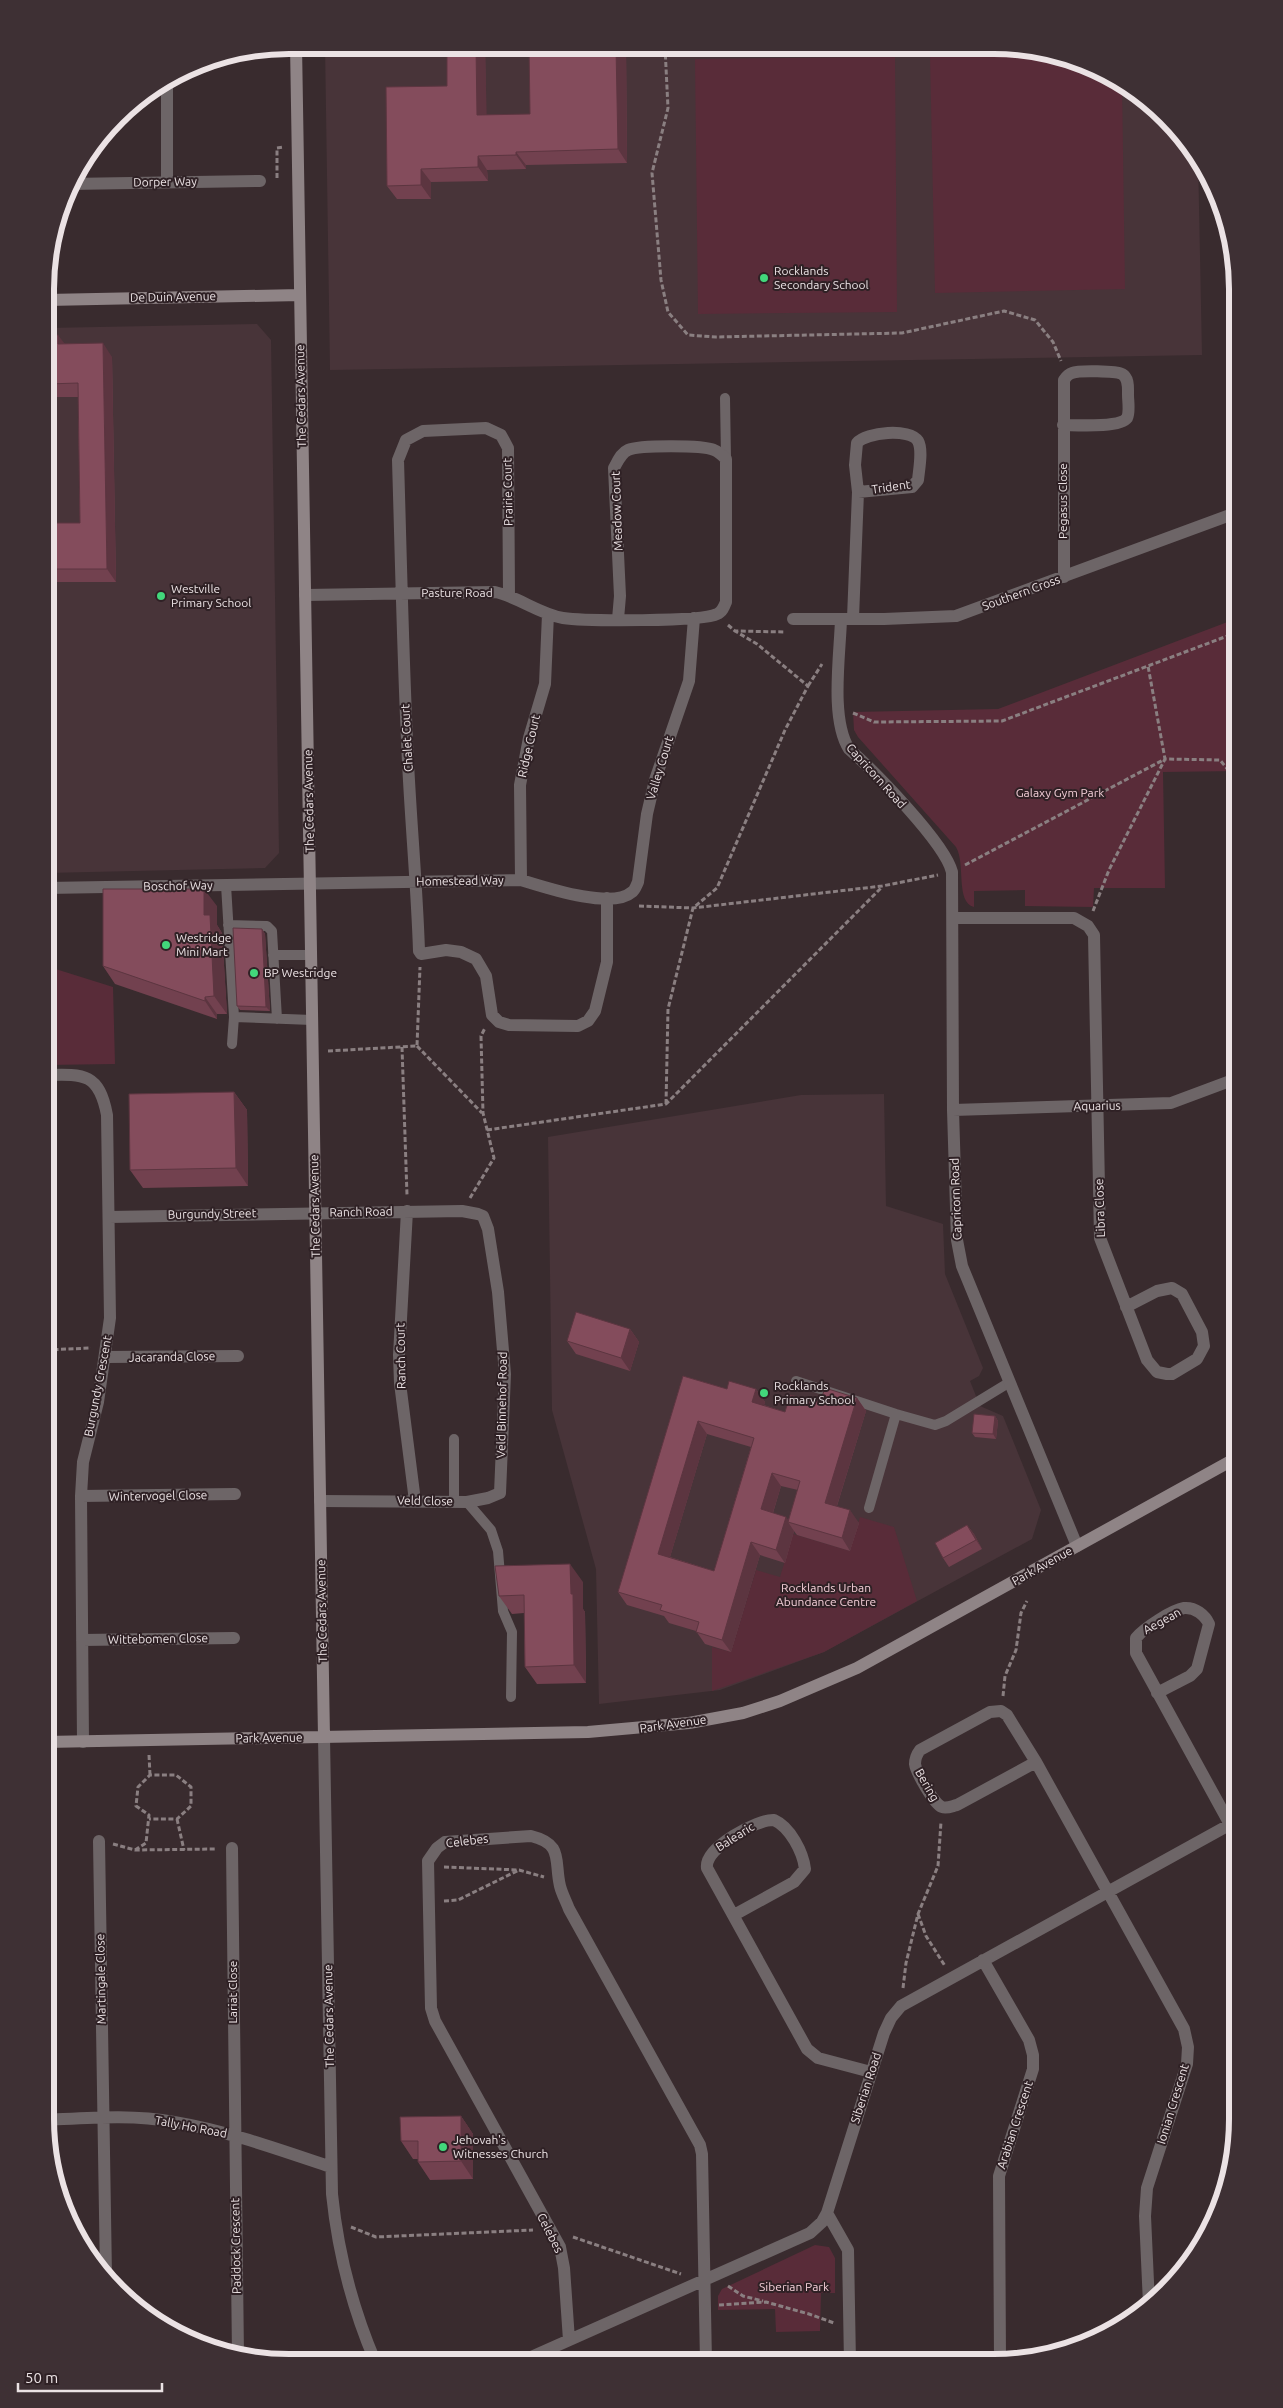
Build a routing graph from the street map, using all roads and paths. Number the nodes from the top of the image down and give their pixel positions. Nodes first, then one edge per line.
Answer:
1 (296, 54) edge
2 (665, 54) edge
3 (167, 87) edge
4 (284, 147) dead end
5 (260, 181) joint
6 (167, 182) junction
7 (79, 184) edge
8 (300, 295) junction
9 (54, 300) edge
10 (1067, 376) junction
11 (725, 398) dead end
12 (1063, 425) junction
13 (726, 459) junction
14 (858, 492) junction
15 (1229, 515) edge
16 (1064, 577) junction
17 (402, 594) junction
18 (509, 595) junction
19 (305, 596) junction
20 (548, 614) junction
21 (716, 615) junction
22 (694, 618) junction
23 (847, 618) junction
24 (618, 619) junction
25 (793, 619) dead end
26 (735, 631) junction
27 (793, 632) dead end
28 (1229, 635) edge
29 (1148, 666) junction
30 (838, 707) junction
31 (1166, 759) junction
32 (1229, 771) edge
33 (952, 872) junction
34 (521, 880) junction
35 (417, 882) junction
36 (310, 883) junction
37 (226, 885) junction
38 (882, 886) junction
39 (54, 888) edge
40 (633, 892) junction
41 (608, 898) junction
42 (693, 908) junction
43 (952, 918) junction
44 (228, 925) junction
45 (1088, 926) junction
46 (421, 954) junction
47 (274, 955) junction
48 (311, 955) junction
49 (492, 1015) junction
50 (234, 1017) junction
51 (277, 1018) junction
52 (312, 1020) junction
53 (232, 1044) dead end
54 (417, 1046) junction
55 (402, 1047) junction
56 (325, 1051) dead end
57 (54, 1075) edge
58 (1229, 1081) edge
59 (666, 1104) junction
60 (1098, 1106) junction
61 (953, 1110) junction
62 (483, 1113) junction
63 (487, 1130) junction
64 (407, 1211) junction
65 (462, 1211) junction
66 (315, 1212) junction
67 (110, 1216) junction
68 (1126, 1307) junction
69 (54, 1350) edge
70 (106, 1352) junction
71 (238, 1356) dead end
72 (796, 1381) dead end
73 (1010, 1382) junction
74 (896, 1414) junction
75 (454, 1439) dead end
76 (1229, 1462) edge
77 (235, 1494) dead end
78 (81, 1496) junction
79 (320, 1501) junction
80 (415, 1501) junction
81 (454, 1502) junction
82 (467, 1502) junction
83 (869, 1508) dead end
84 (1077, 1546) junction
85 (1027, 1601) dead end
86 (234, 1638) dead end
87 (82, 1640) junction
88 (1157, 1693) junction
89 (511, 1697) dead end
90 (1001, 1711) junction
91 (324, 1737) junction
92 (54, 1742) edge
93 (83, 1742) junction
94 (149, 1754) dead end
95 (1036, 1762) junction
96 (150, 1775) junction
97 (942, 1807) junction
98 (1229, 1815) edge
99 (149, 1819) junction
100 (177, 1820) junction
101 (1229, 1824) edge
102 (99, 1840) joint
103 (232, 1848) joint
104 (135, 1850) junction
105 (184, 1850) junction
106 (428, 1867) junction
107 (519, 1870) junction
108 (560, 1886) junction
109 (1107, 1892) junction
110 (428, 1901) junction
111 (918, 1914) junction
112 (734, 1915) junction
113 (983, 1960) junction
114 (952, 1978) junction
115 (901, 2006) junction
116 (871, 2072) junction
117 (103, 2118) junction
118 (54, 2120) edge
119 (234, 2136) junction
120 (331, 2167) junction
121 (827, 2213) junction
122 (335, 2222) junction
123 (550, 2230) junction
124 (106, 2267) edge
125 (725, 2271) junction
126 (703, 2281) junction
127 (1149, 2296) edge
128 (766, 2302) junction
129 (704, 2307) junction
130 (849, 2329) junction
131 (569, 2340) junction
132 (238, 2349) edge
133 (372, 2354) edge
134 (538, 2354) edge
135 (706, 2354) edge
136 (850, 2354) edge
137 (1000, 2354) edge

1 - 8 street, The Cedars Avenue
2 - 10 path
3 - 6 street
4 - 5 path
5 - 6 street, Dorper Way
6 - 7 street, Dorper Way
8 - 9 street, De Duin Avenue
8 - 19 street, The Cedars Avenue
10 - 12 street, Pegasus Close
10 - 12 street
11 - 13 lane
12 - 16 street, Pegasus Close
13 - 21 street
13 - 24 street, Meadow Court
14 - 14 street, Trident
14 - 23 street, Trident
15 - 16 street, Southern Cross
16 - 23 street, Southern Cross
17 - 18 street, Pasture Road
17 - 18 street, Prairie Court
17 - 19 street, Pasture Road
17 - 35 street, Chalet Court
18 - 20 street, Pasture Road
19 - 36 street, The Cedars Avenue
20 - 24 street, Pasture Road
20 - 34 street, Ridge Court
21 - 22 street
21 - 26 path
22 - 24 street, Pasture Road
22 - 40 street, Valley Court
23 - 25 street, Southern Cross
23 - 30 street, Capricorn Road
26 - 27 path
26 - 42 path
28 - 29 path
29 - 30 path
29 - 31 path
30 - 33 street, Capricorn Road
31 - 32 path
31 - 33 path
31 - 45 path
33 - 38 path
33 - 43 street, Capricorn Road
34 - 35 street, Homestead Way
34 - 41 street, Homestead Way
35 - 36 street, Homestead Way
35 - 46 street, Chalet Court
36 - 37 street, Boschof Way
36 - 48 street, The Cedars Avenue
37 - 39 street, Boschof Way
37 - 44 lane
38 - 42 path
38 - 59 path
40 - 41 street
40 - 42 path
41 - 49 street
42 - 59 path
43 - 45 street
43 - 61 street, Capricorn Road
44 - 47 lane
44 - 50 lane
45 - 60 street
46 - 49 street
46 - 54 path
47 - 48 lane
47 - 51 lane
48 - 52 street, The Cedars Avenue
49 - 62 path
50 - 51 lane
50 - 53 lane
51 - 52 lane
52 - 66 street, The Cedars Avenue
54 - 55 path
54 - 62 path
55 - 56 path
55 - 64 path
57 - 67 street, Burgundy Crescent
58 - 60 street, Aquarius
59 - 63 path
60 - 61 street, Aquarius
60 - 68 street, Libra Close
61 - 73 street, Capricorn Road
62 - 63 path
63 - 65 path
64 - 65 street, Ranch Road
64 - 66 street, Ranch Road
64 - 80 street, Ranch Court
65 - 82 street, Veld Binnehof Road
66 - 67 street, Burgundy Street
66 - 79 street, The Cedars Avenue
67 - 70 street, Burgundy Crescent
68 - 68 street, Libra Close
69 - 70 path
70 - 71 street, Jacaranda Close
70 - 78 street, Burgundy Crescent
72 - 74 lane
73 - 74 lane
73 - 84 street, Capricorn Road
74 - 83 lane
75 - 81 lane
76 - 84 street, Park Avenue
77 - 78 street, Wintervogel Close
78 - 87 street, Burgundy Crescent
79 - 80 street, Veld Close
79 - 91 street, The Cedars Avenue
80 - 81 street, Veld Close
81 - 82 street, Veld Close
82 - 89 lane, Veld Close
84 - 91 street, Park Avenue
85 - 90 path
86 - 87 street, Wittebomen Close
87 - 93 street, Burgundy Crescent
88 - 88 street, Aegean
88 - 98 street, Aegean
90 - 95 street
90 - 97 street, Bering
91 - 93 street, Park Avenue
91 - 120 street, The Cedars Avenue
92 - 93 street, Park Avenue
94 - 96 path
95 - 97 street, Bering
95 - 109 street
96 - 99 path
96 - 100 path
97 - 111 path
99 - 100 path
99 - 104 path
100 - 105 path
101 - 109 street, Siberian Road
102 - 104 path
102 - 117 street, Martingale Close
103 - 105 path
103 - 119 street, Lariat Close
104 - 105 path
106 - 107 path
106 - 108 street, Celebes
106 - 110 street, Celebes
107 - 108 path
107 - 110 path
108 - 126 street, Celebes
109 - 113 street, Siberian Road
109 - 127 street, Ionian Crescent
110 - 123 street, Celebes
111 - 114 path
111 - 115 path
112 - 112 street, Balearic
112 - 116 street, Balearic
113 - 114 street, Siberian Road
113 - 137 street, Arabian Crescent
114 - 115 street, Siberian Road
115 - 116 street, Siberian Road
116 - 121 street, Siberian Road
117 - 118 street, Tally Ho Road
117 - 119 street, Tally Ho Road
117 - 124 street
119 - 120 street, Tally Ho Road
119 - 132 street, Paddock Crescent
120 - 122 street, The Cedars Avenue
121 - 125 street, Siberian Road
121 - 130 street
122 - 123 path
122 - 133 street, The Cedars Avenue
123 - 126 path
123 - 131 street, Celebes
125 - 126 street, Siberian Road
125 - 128 path
126 - 129 street, Celebes
126 - 131 street, Siberian Road
128 - 129 path
128 - 130 path
129 - 135 street, Celebes
130 - 136 street
131 - 134 street, Siberian Road

